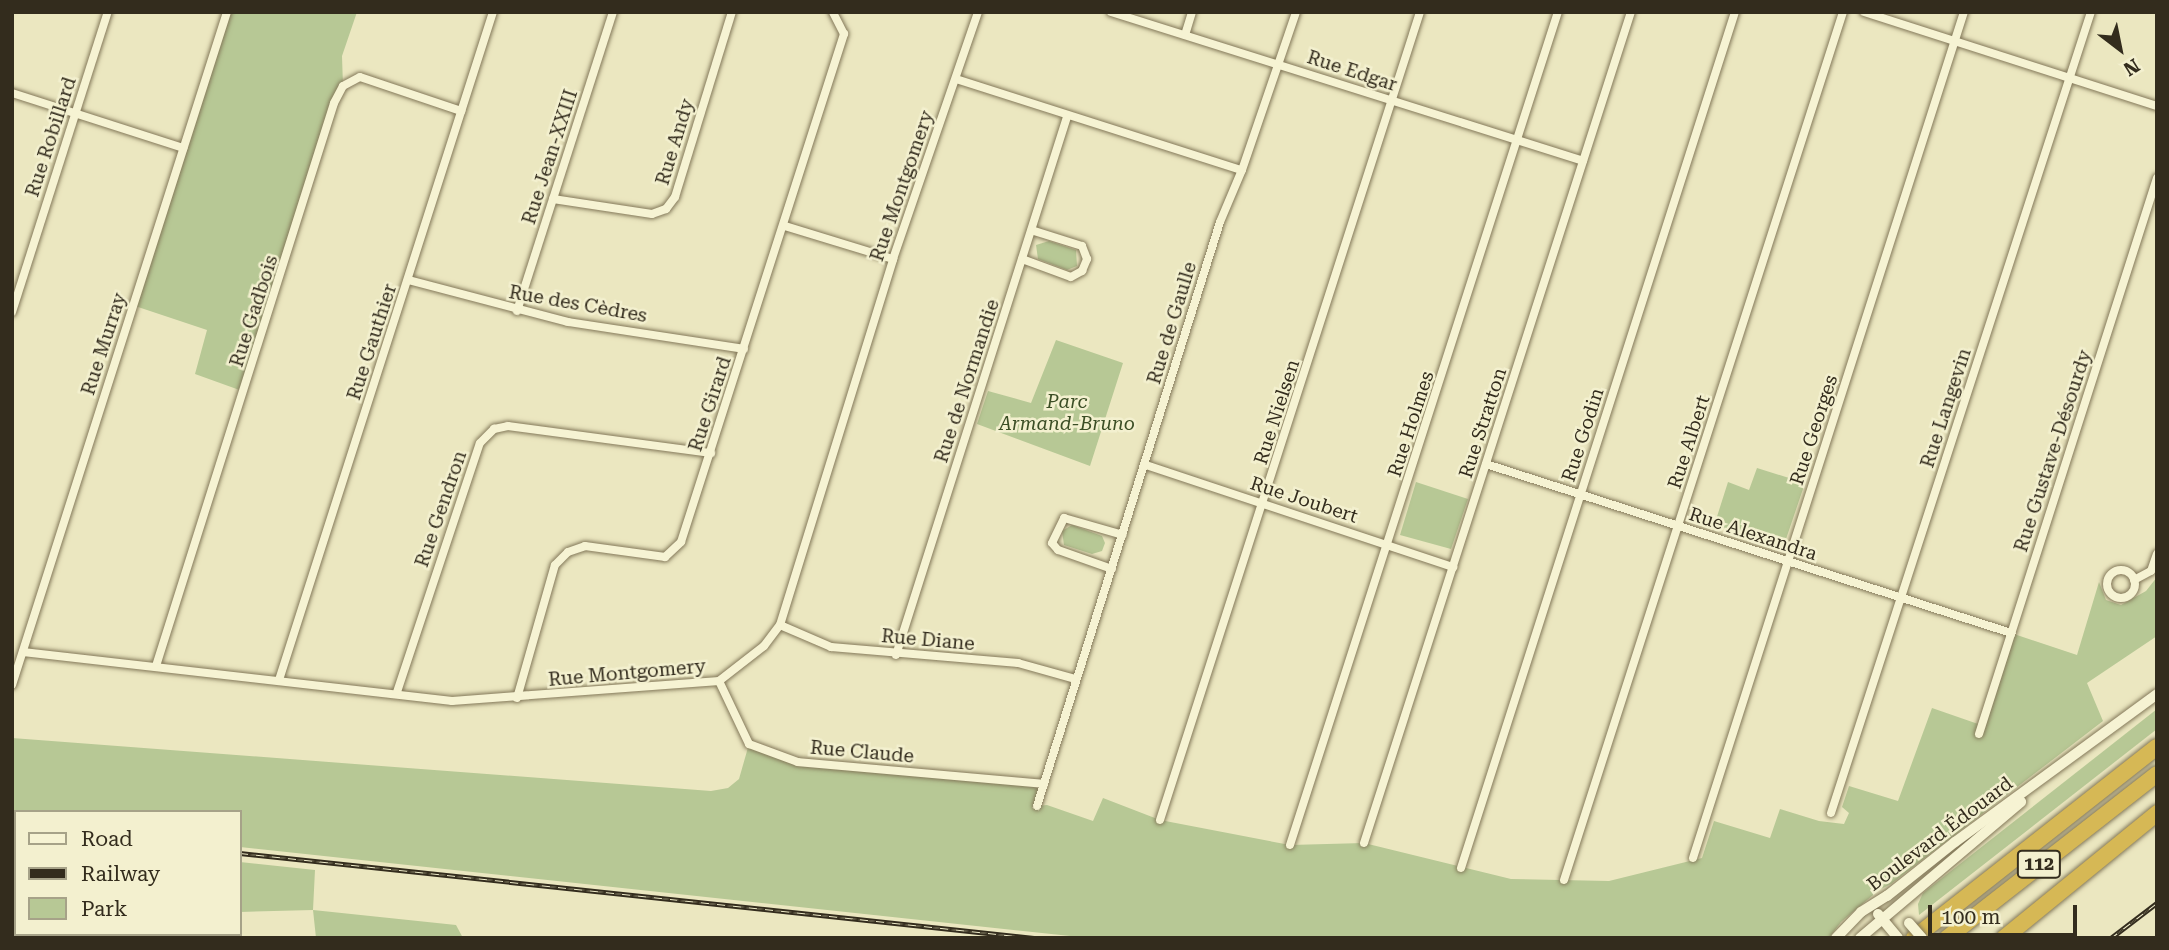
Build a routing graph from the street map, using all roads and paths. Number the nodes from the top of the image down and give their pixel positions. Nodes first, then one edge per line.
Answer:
1 (108, 12) edge
2 (227, 12) edge
3 (493, 12) edge
4 (613, 12) edge
5 (732, 12) edge
6 (833, 12) edge
7 (978, 12) edge
8 (1111, 12) edge
9 (1192, 12) edge
10 (1296, 12) edge
11 (1420, 12) edge
12 (1558, 12) edge
13 (1631, 12) edge
14 (1735, 12) edge
15 (1843, 12) edge
16 (1864, 12) edge
17 (1964, 12) edge
18 (2091, 12) edge
19 (1185, 35) junction
20 (1954, 42) junction
21 (1280, 64) junction
22 (956, 79) junction
23 (2069, 80) junction
24 (12, 93) edge
25 (1392, 101) junction
26 (2157, 106) edge
27 (461, 111) junction
28 (75, 114) junction
29 (1068, 117) junction
30 (1518, 141) junction
31 (183, 148) junction
32 (1583, 161) junction
33 (1242, 170) junction
34 (2157, 178) edge
35 (553, 199) junction
36 (785, 226) junction
37 (1031, 230) junction
38 (1022, 259) junction
39 (893, 260) junction
40 (408, 280) junction
41 (517, 311) junction
42 (12, 312) edge
43 (744, 349) junction
44 (711, 453) junction
45 (1486, 464) junction
46 (1146, 465) junction
47 (1580, 495) junction
48 (1264, 504) junction
49 (1678, 526) junction
50 (1123, 534) junction
51 (1388, 544) junction
52 (2157, 554) edge
53 (1788, 562) junction
54 (1453, 567) junction
55 (1112, 569) junction
56 (2134, 580) dead end
57 (1901, 597) junction
58 (780, 625) junction
59 (2011, 633) junction
60 (23, 652) junction
61 (896, 655) junction
62 (156, 666) junction
63 (1076, 679) junction
64 (279, 680) junction
65 (719, 681) junction
66 (12, 685) edge
67 (397, 692) junction
68 (2157, 694) edge
69 (517, 698) junction
70 (1979, 734) dead end
71 (2157, 747) edge
72 (2068, 762) junction
73 (2157, 774) edge
74 (1044, 784) junction
75 (1037, 806) dead end
76 (1831, 813) dead end
77 (2157, 813) edge
78 (1160, 820) dead end
79 (1364, 843) dead end
80 (1290, 845) dead end
81 (1693, 858) dead end
82 (1461, 868) dead end
83 (1564, 880) dead end
84 (1887, 896) junction
85 (1871, 906) junction
86 (1897, 907) junction
87 (1882, 919) junction
88 (1911, 930) edge
89 (1896, 936) edge
90 (1836, 938) edge
91 (1860, 938) edge
92 (1922, 938) edge
93 (1947, 938) edge
94 (2004, 938) edge

1 - 28 street, Rue Robillard
2 - 31 street, Rue Murray
3 - 27 street, Rue Gauthier
4 - 35 street, Rue Jean-XXIII
5 - 35 street, Rue Andy
6 - 36 street, Rue Girard
7 - 22 street, Rue Montgomery
8 - 19 street, Rue Edgar
9 - 19 street
10 - 21 street, Rue de Gaulle
11 - 25 street, Rue Nielsen
12 - 30 street, Rue Holmes
13 - 32 street, Rue Stratton
14 - 47 street, Rue Godin
15 - 49 street, Rue Albert
16 - 20 street
17 - 20 street, Rue Georges
18 - 23 street, Rue Langevin
19 - 21 street, Rue Edgar
20 - 23 street
20 - 53 street, Rue Georges
21 - 25 street, Rue Edgar
21 - 33 street, Rue de Gaulle
22 - 29 street
22 - 39 street, Rue Montgomery
23 - 26 street
23 - 57 street, Rue Langevin
24 - 28 street
25 - 30 street, Rue Edgar
25 - 48 street, Rue Nielsen
27 - 40 street, Rue Gauthier
27 - 62 street, Rue Gadbois
28 - 31 street
28 - 42 street, Rue Robillard
29 - 33 street
29 - 37 street, Rue de Normandie
30 - 32 street, Rue Edgar
30 - 51 street, Rue Holmes
31 - 60 street, Rue Murray
32 - 45 street, Rue Stratton
33 - 46 street, Rue de Gaulle
34 - 59 street, Rue Gustave-Désourdy
35 - 41 street, Rue Jean-XXIII
36 - 39 street
36 - 43 street, Rue Girard
37 - 38 street, Rue de Normandie
37 - 38 street
38 - 61 street, Rue de Normandie
39 - 58 street, Rue Montgomery
40 - 41 street, Rue des Cèdres
40 - 64 street, Rue Gauthier
41 - 43 street, Rue des Cèdres
43 - 44 street, Rue Girard
44 - 67 street, Rue Gendron
44 - 69 street, Rue Girard
45 - 47 street, Rue Alexandra
45 - 54 street, Rue Stratton
46 - 48 street, Rue Joubert
46 - 50 street, Rue de Gaulle
47 - 49 street, Rue Alexandra
47 - 82 street, Rue Godin
48 - 51 street, Rue Joubert
48 - 78 street, Rue Nielsen
49 - 53 street, Rue Alexandra
49 - 83 street, Rue Albert
50 - 55 street, Rue de Gaulle
50 - 55 street
51 - 54 street, Rue Joubert
51 - 80 street, Rue Holmes
52 - 56 street
53 - 57 street, Rue Alexandra
53 - 81 street, Rue Georges
54 - 79 street, Rue Stratton
55 - 63 street, Rue de Gaulle
57 - 59 street, Rue Alexandra
57 - 76 street, Rue Langevin
58 - 61 street, Rue Diane
58 - 65 street, Rue Montgomery
59 - 70 street, Rue Gustave-Désourdy
60 - 62 street, Rue Montgomery
60 - 66 street, Rue Murray
61 - 63 street, Rue Diane
62 - 64 street, Rue Montgomery
63 - 74 street, Rue de Gaulle
64 - 67 street, Rue Montgomery
65 - 69 street, Rue Montgomery
65 - 74 street, Rue Claude
67 - 69 street, Rue Montgomery
68 - 72 street, Boulevard Édouard
71 - 88 highway, 112
72 - 84 street, Boulevard Édouard
72 - 86 street, Boulevard Édouard
73 - 93 highway, 112
74 - 75 street, Rue de Gaulle
77 - 94 highway
84 - 85 street, Boulevard Édouard
84 - 86 street
85 - 87 street
85 - 90 street, Boulevard Édouard
86 - 87 street, Boulevard Édouard
86 - 88 street
87 - 89 street
87 - 91 street, Boulevard Édouard
88 - 92 street, bridge

